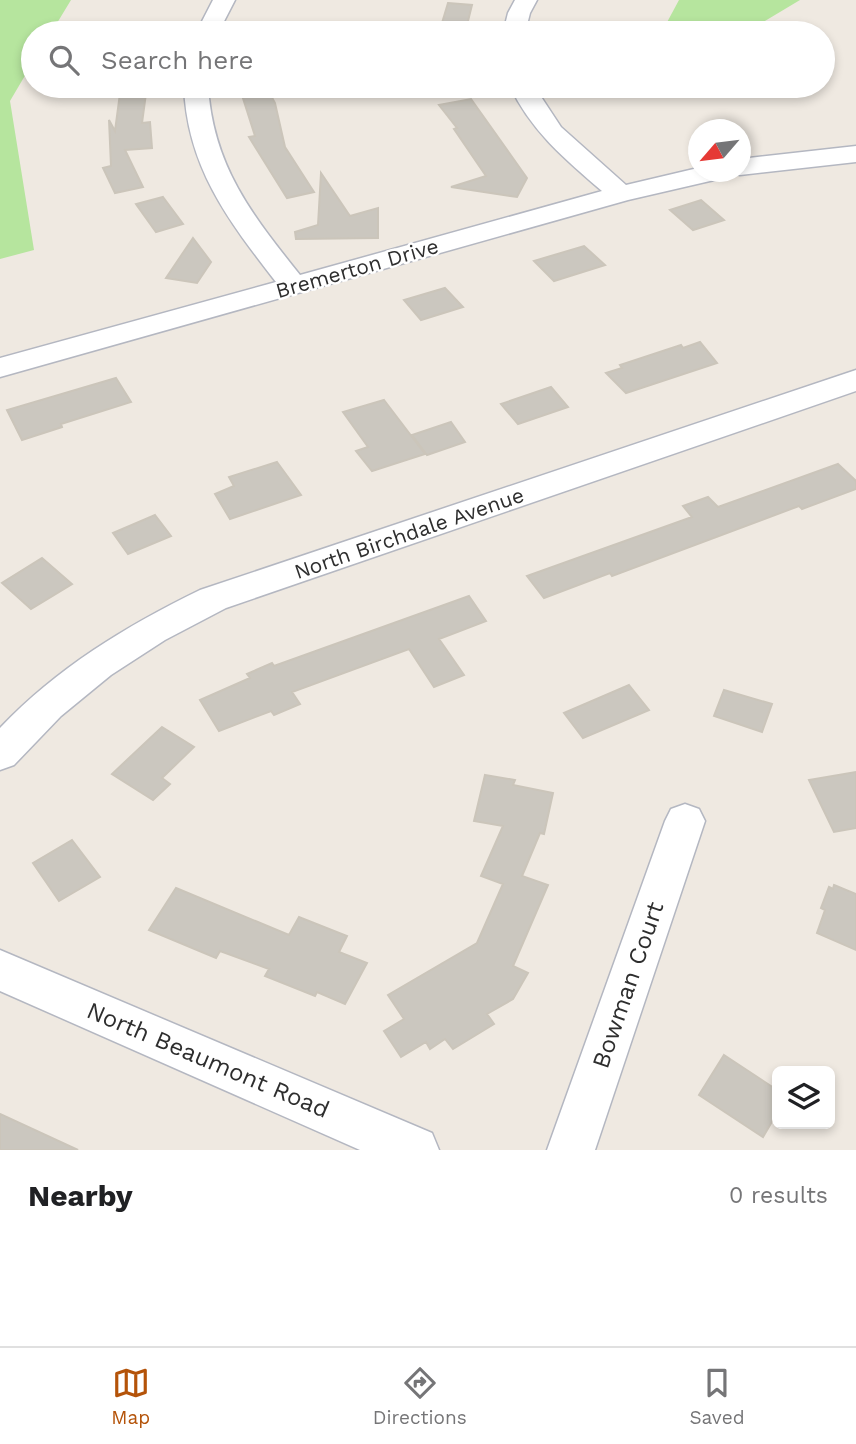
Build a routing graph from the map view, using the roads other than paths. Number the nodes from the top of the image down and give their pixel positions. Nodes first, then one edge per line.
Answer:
1 (224, 0) edge
2 (526, 0) edge
3 (213, 21) edge
4 (517, 21) edge
5 (197, 98) edge
6 (529, 98) edge
7 (856, 153) edge
8 (751, 166) edge
9 (688, 178) edge
10 (621, 194) junction
11 (294, 286) junction
12 (0, 368) edge
13 (856, 380) edge
14 (0, 754) edge
15 (685, 821) dead end
16 (0, 970) edge
17 (415, 1150) edge
18 (571, 1150) edge

1 - 3 street
2 - 4 street
5 - 11 street
6 - 10 street
7 - 8 street
9 - 10 street, Bremerton Drive
10 - 11 street, Bremerton Drive
11 - 12 street, Bremerton Drive
13 - 14 street, North Birchdale Avenue
15 - 18 street, Bowman Court
16 - 17 street, North Beaumont Road

